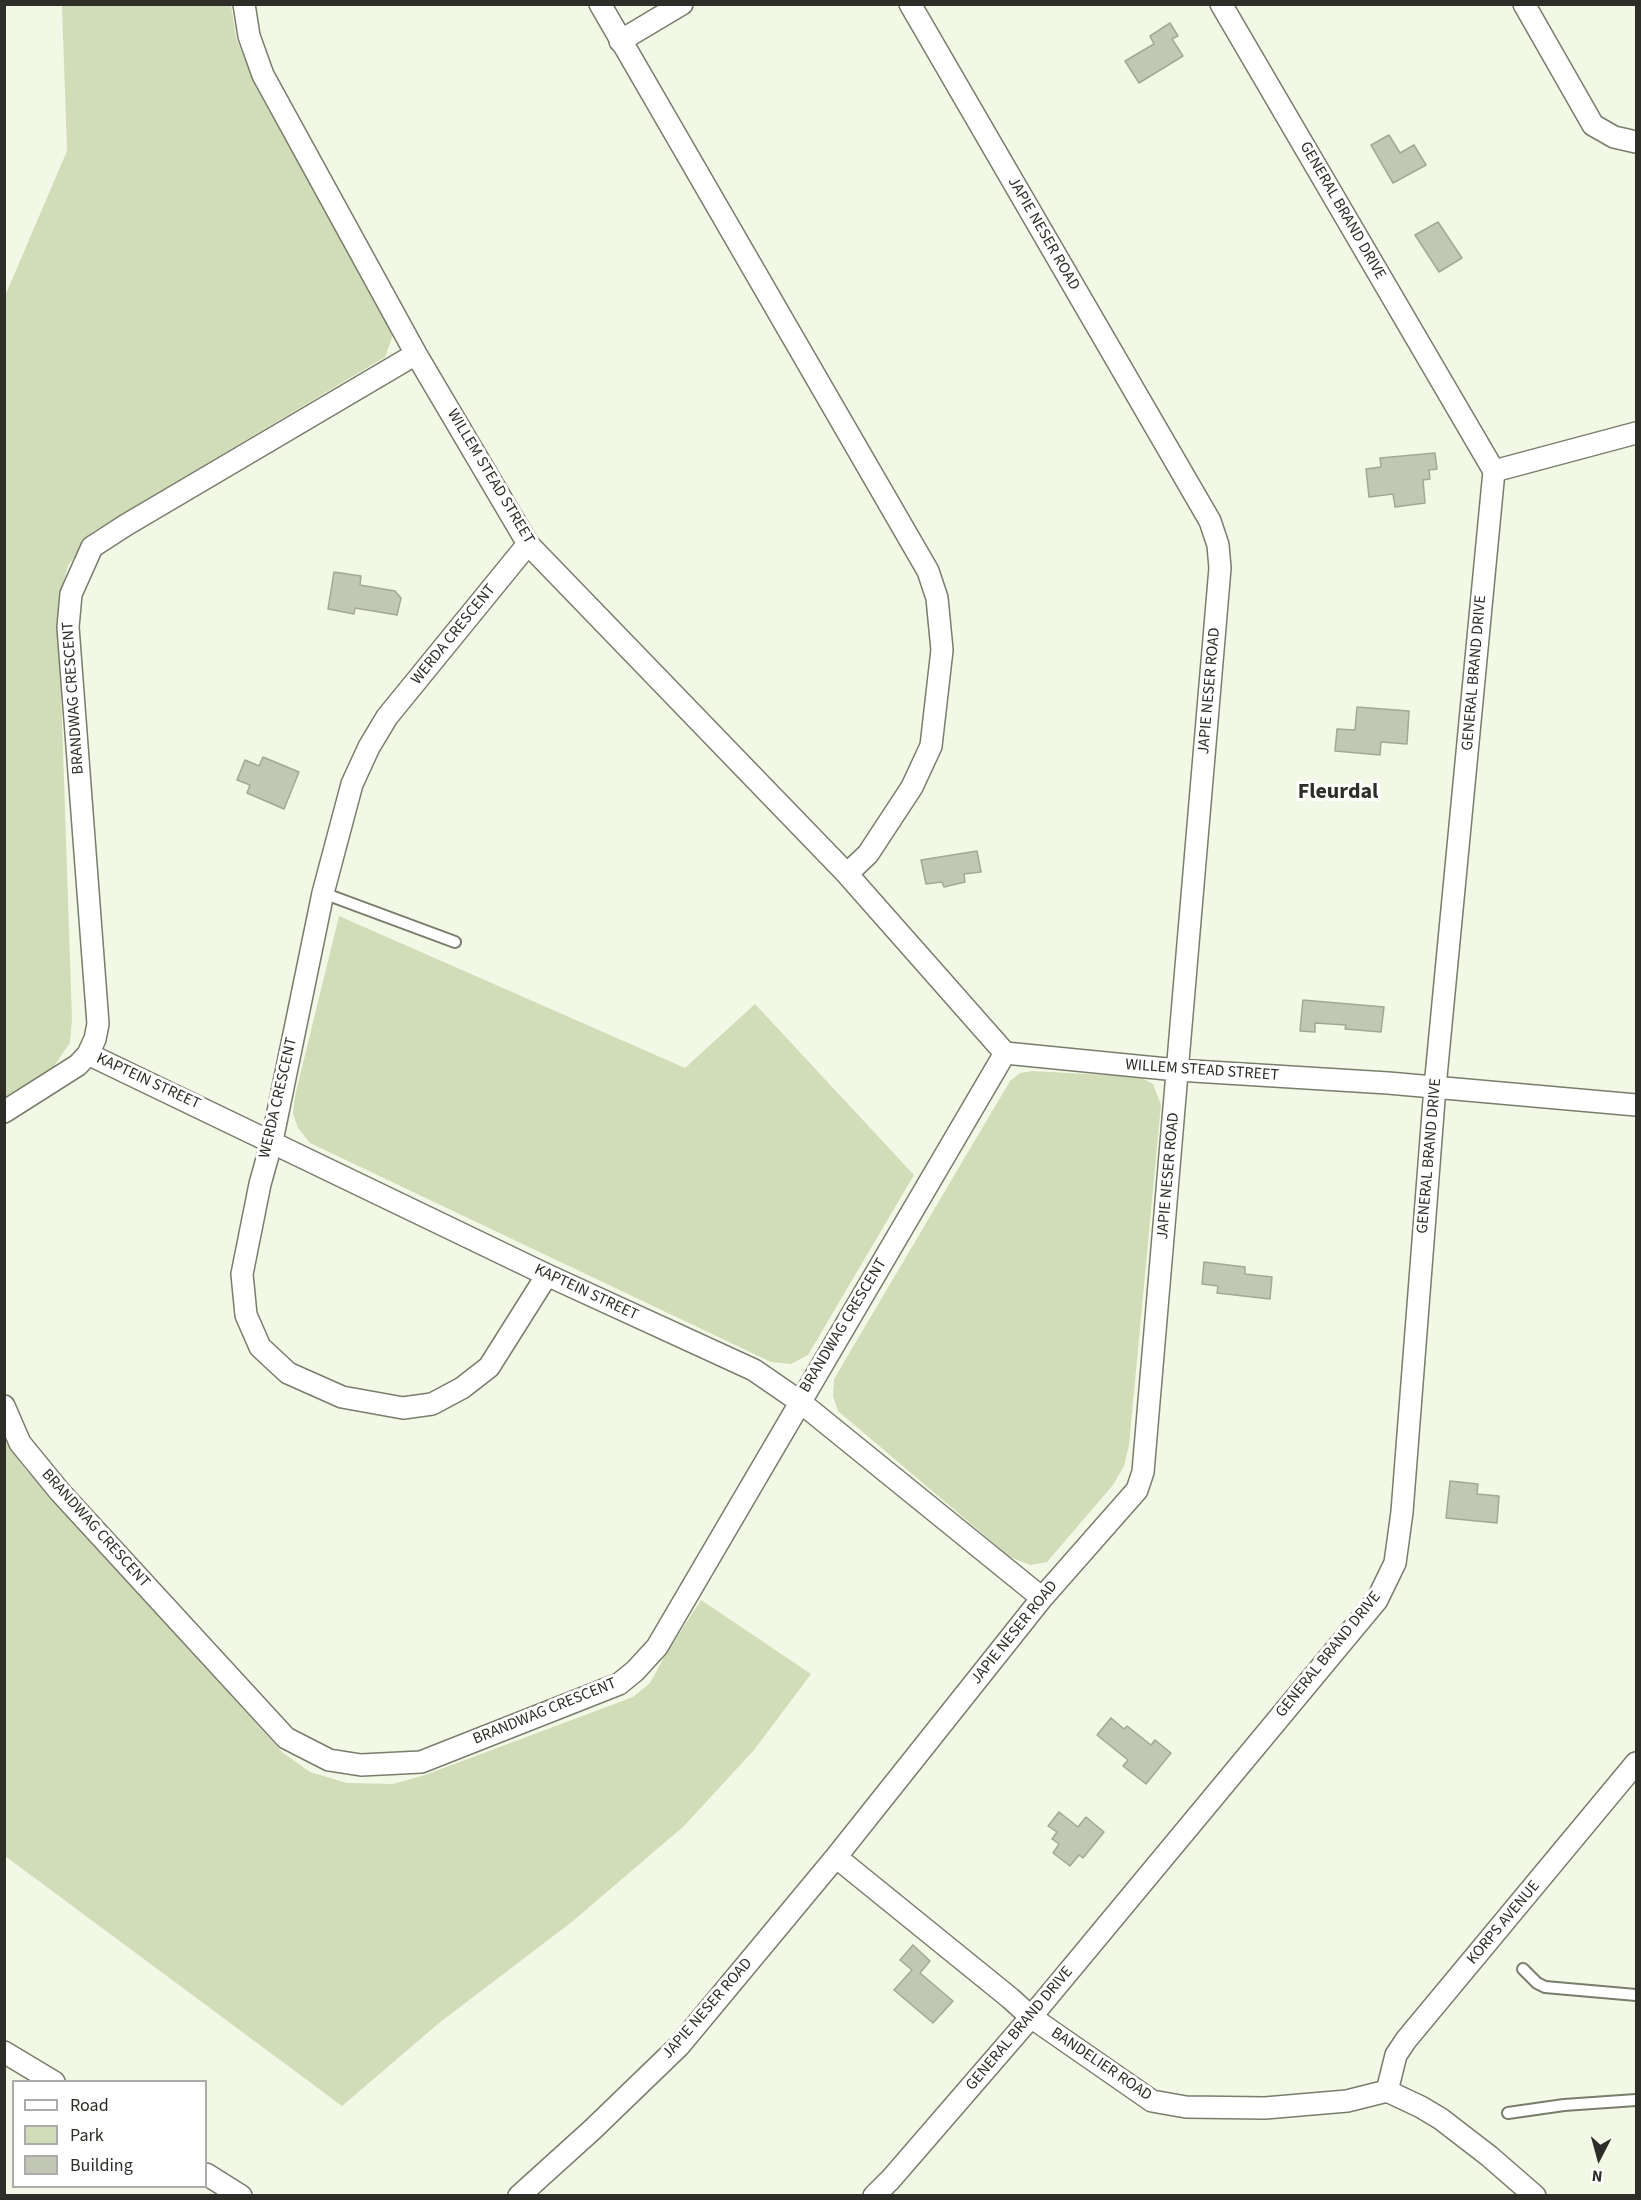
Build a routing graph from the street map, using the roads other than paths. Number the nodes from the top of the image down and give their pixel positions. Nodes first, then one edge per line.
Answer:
1 (244, 4) edge
2 (600, 4) edge
3 (682, 4) edge
4 (910, 4) edge
5 (1221, 4) edge
6 (1524, 4) edge
7 (620, 41) junction
8 (1636, 142) edge
9 (416, 354) junction
10 (1636, 433) edge
11 (1494, 471) junction
12 (528, 544) junction
13 (847, 874) junction
14 (323, 893) junction
15 (454, 942) dead end
16 (1005, 1053) junction
17 (88, 1054) junction
18 (1177, 1070) junction
19 (1435, 1087) junction
20 (1636, 1105) edge
21 (4, 1112) edge
22 (272, 1141) junction
23 (547, 1275) junction
24 (799, 1401) junction
25 (4, 1406) edge
26 (1042, 1598) junction
27 (1636, 1763) edge
28 (836, 1857) junction
29 (1523, 1969) dead end
30 (1636, 1995) edge
31 (1031, 2017) junction
32 (4, 2052) edge
33 (51, 2080) edge
34 (1388, 2091) junction
35 (1636, 2100) edge
36 (1508, 2113) dead end
37 (207, 2175) edge
38 (241, 2196) edge
39 (519, 2196) edge
40 (874, 2196) edge
41 (1535, 2196) edge

1 - 9 street, WILLEM STEAD STREET
2 - 7 street
3 - 7 street
4 - 18 street, JAPIE NESER ROAD
5 - 11 street, GENERAL BRAND DRIVE
6 - 8 street
7 - 13 street
9 - 12 street, WILLEM STEAD STREET
9 - 17 street, BRANDWAG CRESCENT
10 - 11 street
11 - 19 street, GENERAL BRAND DRIVE
12 - 13 street, WILLEM STEAD STREET
12 - 14 street, WERDA CRESCENT
13 - 16 street, WILLEM STEAD STREET
14 - 15 lane
14 - 22 street, WERDA CRESCENT
16 - 18 street, WILLEM STEAD STREET
16 - 24 street, BRANDWAG CRESCENT
17 - 21 street
17 - 22 street, KAPTEIN STREET
18 - 19 street, WILLEM STEAD STREET
18 - 26 street, JAPIE NESER ROAD
19 - 20 street, WILLEM STEAD STREET
19 - 31 street, GENERAL BRAND DRIVE
22 - 23 street, KAPTEIN STREET
22 - 23 street, WERDA CRESCENT
23 - 24 street, KAPTEIN STREET
24 - 25 street, BRANDWAG CRESCENT
24 - 26 street, KAPTEIN STREET
26 - 28 street, JAPIE NESER ROAD
27 - 34 street, KORPS AVENUE
28 - 31 street, BANDELIER ROAD
28 - 39 street, JAPIE NESER ROAD
29 - 30 lane
31 - 34 street, BANDELIER ROAD
31 - 40 street, GENERAL BRAND DRIVE
32 - 33 street
34 - 41 street
35 - 36 lane
37 - 38 street

